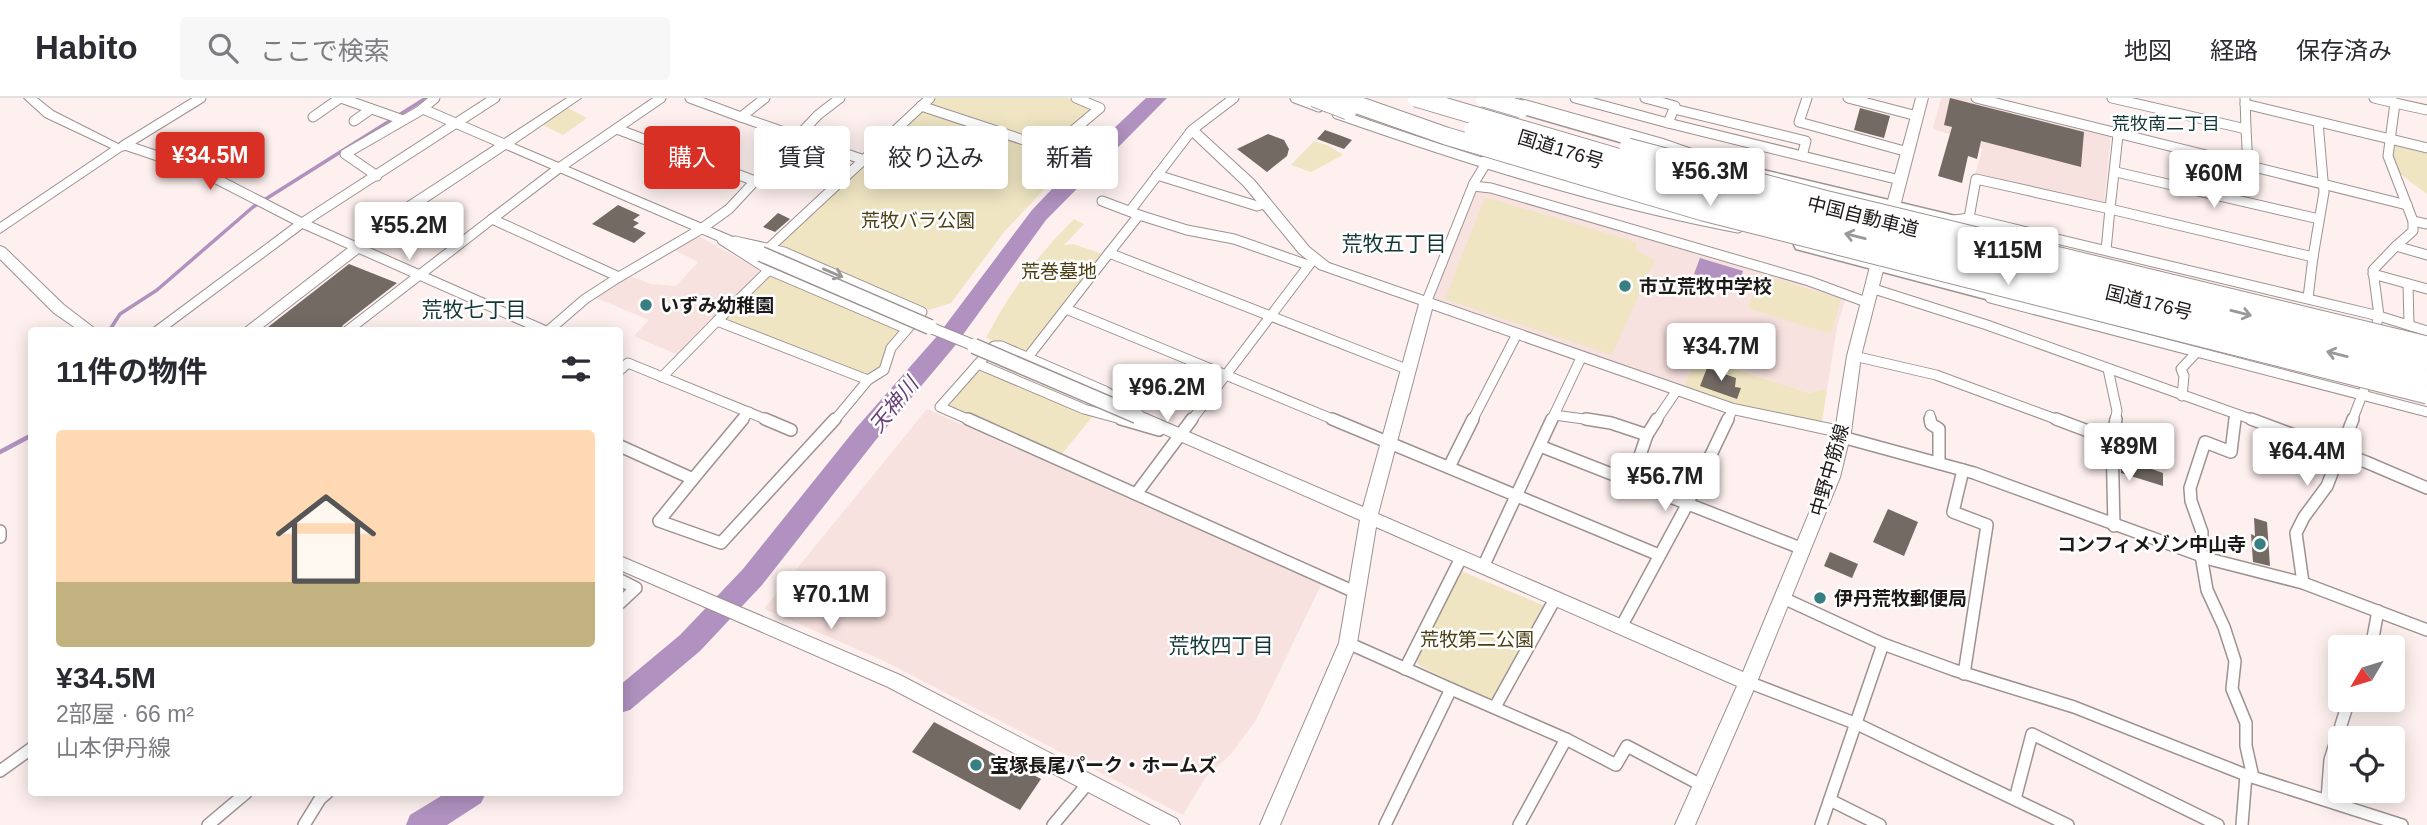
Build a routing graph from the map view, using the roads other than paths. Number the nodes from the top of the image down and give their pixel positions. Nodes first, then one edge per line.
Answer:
1 (201, 98) edge
2 (340, 98) edge
3 (435, 98) edge
4 (495, 98) edge
5 (575, 98) edge
6 (662, 98) edge
7 (690, 98) edge
8 (765, 98) edge
9 (840, 98) edge
10 (930, 98) edge
11 (1076, 98) edge
12 (1234, 98) edge
13 (1295, 98) edge
14 (1314, 98) edge
15 (1338, 98) edge
16 (1375, 98) edge
17 (1416, 98) edge
18 (1459, 98) edge
19 (1484, 98) edge
20 (1502, 98) edge
21 (1575, 98) edge
22 (1645, 98) edge
23 (1807, 98) edge
24 (1848, 98) edge
25 (1923, 98) edge
26 (1976, 98) edge
27 (2112, 98) edge
28 (2170, 98) edge
29 (2374, 98) edge
30 (35, 99) edge
31 (2245, 101) edge
32 (1605, 102) edge
33 (1519, 103) edge
34 (2014, 103) edge
35 (2395, 103) junction
36 (1676, 104) edge
37 (921, 106) junction
38 (372, 109) junction
39 (422, 109) junction
40 (2427, 110) edge
41 (2170, 112) junction
42 (1917, 116) junction
43 (313, 117) dead end
44 (741, 117) junction
45 (403, 120) junction
46 (354, 121) dead end
47 (2318, 122) junction
48 (1668, 123) junction
49 (458, 124) junction
50 (766, 126) edge
51 (808, 126) edge
52 (900, 126) edge
53 (617, 129) junction
54 (2246, 129) junction
55 (1192, 130) junction
56 (1765, 131) junction
57 (2118, 135) junction
58 (2391, 140) junction
59 (504, 144) junction
60 (1760, 145) junction
61 (122, 147) junction
62 (2427, 148) edge
63 (1908, 152) junction
64 (850, 155) edge
65 (1802, 156) junction
66 (864, 160) joint
67 (1483, 162) junction
68 (2248, 166) junction
69 (559, 168) junction
70 (2116, 172) junction
71 (1157, 175) junction
72 (377, 176) junction
73 (1900, 180) junction
74 (754, 181) edge
75 (754, 182) edge
76 (2322, 184) junction
77 (1473, 186) junction
78 (1102, 201) dead end
79 (1267, 203) junction
80 (2407, 205) junction
81 (1894, 206) junction
82 (2110, 209) junction
83 (1135, 213) junction
84 (492, 219) junction
85 (1961, 219) junction
86 (2319, 219) junction
87 (2413, 221) junction
88 (302, 223) junction
89 (2427, 223) edge
90 (0, 229) edge
91 (701, 229) junction
92 (719, 237) junction
93 (2396, 246) junction
94 (356, 248) junction
95 (2106, 250) junction
96 (0, 251) edge
97 (765, 251) junction
98 (1109, 253) junction
99 (2427, 255) edge
100 (2313, 257) junction
101 (1311, 262) junction
102 (1877, 265) junction
103 (769, 270) junction
104 (418, 274) junction
105 (2207, 274) junction
106 (2373, 274) junction
107 (619, 277) junction
108 (2408, 284) junction
109 (1968, 288) junction
110 (2427, 289) edge
111 (1868, 295) junction
112 (2308, 298) junction
113 (1426, 303) junction
114 (1066, 309) junction
115 (1270, 316) junction
116 (2379, 316) junction
117 (717, 321) junction
118 (2409, 325) junction
119 (84, 327) edge
120 (162, 327) edge
121 (253, 327) edge
122 (352, 327) edge
123 (538, 327) edge
124 (552, 327) edge
125 (907, 329) junction
126 (2427, 331) edge
127 (1517, 334) junction
128 (2427, 338) edge
129 (2427, 345) edge
130 (2202, 354) junction
131 (1854, 356) junction
132 (1028, 357) junction
133 (1581, 358) junction
134 (2427, 361) edge
135 (978, 364) junction
136 (623, 365) edge
137 (2108, 369) junction
138 (1409, 370) junction
139 (1226, 375) junction
140 (662, 377) junction
141 (2427, 378) edge
142 (868, 380) junction
143 (1677, 390) junction
144 (2427, 395) edge
145 (2182, 396) junction
146 (2363, 397) junction
147 (2427, 402) edge
148 (1733, 409) junction
149 (749, 412) junction
150 (2427, 412) edge
151 (2236, 414) junction
152 (1554, 415) junction
153 (1930, 415) dead end
154 (791, 430) dead end
155 (1843, 434) junction
156 (1179, 435) junction
157 (1647, 435) junction
158 (2112, 440) junction
159 (1390, 443) junction
160 (1540, 446) junction
161 (623, 447) edge
162 (2339, 451) junction
163 (1939, 463) junction
164 (1449, 467) junction
165 (1963, 470) junction
166 (693, 479) junction
167 (1631, 482) junction
168 (2427, 488) edge
169 (1136, 494) junction
170 (1517, 495) junction
171 (1686, 505) junction
172 (1369, 517) junction
173 (2114, 526) junction
174 (0, 531) edge
175 (0, 537) edge
176 (1803, 549) junction
177 (1659, 555) junction
178 (2202, 555) junction
179 (1461, 558) junction
180 (623, 564) edge
181 (1483, 567) junction
182 (623, 582) edge
183 (2303, 583) junction
184 (1357, 593) junction
185 (1783, 598) junction
186 (1555, 599) junction
187 (623, 601) edge
188 (2378, 611) junction
189 (1621, 627) junction
190 (2427, 630) edge
191 (2373, 635) edge
192 (1348, 643) junction
193 (1884, 644) junction
194 (1405, 669) junction
195 (1964, 674) junction
196 (1748, 682) junction
197 (1451, 689) junction
198 (1495, 707) junction
199 (2343, 712) edge
200 (1857, 724) junction
201 (1566, 739) junction
202 (28, 751) edge
203 (0, 771) edge
204 (2250, 776) junction
205 (1089, 782) junction
206 (1703, 786) junction
207 (242, 796) edge
208 (324, 796) edge
209 (2015, 799) junction
210 (1830, 800) junction
211 (2327, 800) junction
212 (1689, 823) edge
213 (208, 825) edge
214 (303, 825) edge
215 (1054, 825) edge
216 (1170, 825) edge
217 (1270, 825) edge
218 (1385, 825) edge
219 (1519, 825) edge
220 (1821, 825) edge
221 (1880, 825) edge
222 (2068, 825) edge
223 (2218, 825) edge
224 (2242, 825) edge
225 (2402, 825) edge

1 - 61 street
2 - 38 street
2 - 43 street
3 - 39 street
4 - 49 street
5 - 59 street
6 - 53 street
7 - 44 street
8 - 44 street
9 - 51 street
10 - 37 street
11 - 37 street
12 - 55 street
13 - 67 street
14 - 67 highway, bridge
15 - 144 highway, 国道176号, bridge
141 -> 16 highway, 中国自動車道, bridge
17 -> 134 highway, 中国自動車道, bridge
18 - 129 highway, 国道176号, bridge
19 - 33 highway, bridge
20 - 33 street
21 - 32 street
22 - 36 street
23 - 63 street
24 - 42 street
25 - 42 street, 中野中筋線
26 - 34 street
27 - 41 street
28 - 41 street
29 - 35 street
30 - 61 street
31 - 47 street
31 - 54 street
32 - 48 street
33 - 67 street
33 - 81 highway
34 - 57 street
35 - 40 street
35 - 58 street
36 - 48 street
36 - 56 street
37 - 52 street
38 - 45 street
38 - 46 street
39 - 45 street
39 - 49 street
41 - 54 street
42 - 63 street, 中野中筋線
44 - 50 street
45 - 72 street
47 - 58 street
47 - 76 street
48 - 60 street
49 - 59 street
49 - 72 street
53 - 69 street
53 - 74 street
54 - 68 street
55 - 71 street
55 - 79 street
56 - 60 street
56 - 65 street
57 - 68 street
57 - 70 street
58 - 62 street
58 - 80 street
59 - 69 street
59 - 94 street
60 - 65 street
61 - 88 street
61 - 90 street
63 - 73 street, 中野中筋線
64 - 66 street
65 - 73 street
66 - 97 street
67 - 77 street
67 - 102 highway
68 - 76 street
69 - 84 street
69 - 91 street
70 - 82 street
70 - 86 street
71 - 79 street
71 - 83 street
72 - 88 street
73 - 81 street, 中野中筋線
75 - 91 street
76 - 80 street
76 - 86 street
77 - 111 street
77 - 113 street
78 - 83 street
79 - 101 street
80 - 87 street
81 - 85 highway
81 - 102 street, 中野中筋線
82 - 85 street
82 - 95 street
82 - 100 street
83 - 98 street
83 - 101 street
84 - 104 street
84 - 107 street
85 - 95 street
85 - 128 highway
86 - 100 street
87 - 89 street
87 - 93 street
88 - 94 street
88 - 120 street
91 - 92 street
91 - 107 street
92 - 97 street
92 - 103 street
93 - 99 street
93 - 106 street
94 - 104 street
94 - 121 street
95 - 105 street
96 - 119 street
97 -> 125 street
97 - 156 street, bridge
98 - 114 street
98 - 115 street
100 - 112 street
101 - 113 street
101 - 115 street
102 - 109 highway
102 - 111 street, 中野中筋線
103 - 117 street
103 - 125 street
104 - 122 street
104 - 123 street
105 - 112 street
105 - 130 street
106 - 108 street
106 - 116 street
107 - 124 street
108 - 110 street
108 - 118 street
109 - 130 street
109 - 147 highway
111 - 131 street, 中野中筋線
111 - 137 street
112 - 116 street
113 - 127 street
113 - 138 street
114 - 132 street
114 - 139 street
115 - 138 street
115 - 139 street
116 - 118 street
116 - 146 street
117 - 140 street
117 - 142 street
118 - 126 street
125 - 142 street
127 - 133 street
127 - 164 street
130 - 145 street
130 - 146 street
131 - 155 street, 中野中筋線
131 - 158 street
132 - 135 street
132 - 156 street
133 - 143 street
133 - 152 street
135 - 156 street
135 - 169 street
136 - 140 street
137 - 145 street
137 - 158 street
138 - 159 street
139 - 156 street
139 - 159 street
140 - 149 street
142 - 166 street
143 - 148 street
143 - 157 street
145 - 151 street
146 - 150 street
146 - 162 street
148 - 155 street
148 - 171 street
149 - 154 street
149 - 166 street
151 - 162 street
151 - 178 street
152 - 157 street
152 - 160 street
153 - 163 street
155 - 163 street
155 - 176 street, 中野中筋線
156 - 169 street
156 - 172 street
157 - 167 street
158 - 173 street
159 - 164 street
159 - 172 street
160 - 167 street
160 - 170 street
161 - 166 street
162 - 168 street
162 - 183 street
163 - 165 street
164 - 170 street
165 - 173 street
165 - 195 street
167 - 171 street
169 - 184 street
170 - 177 street
170 - 181 street
171 - 176 street
171 - 177 street
172 - 179 street
172 - 184 street
173 - 178 street
174 - 175 street
176 - 185 street, 中野中筋線
177 - 189 street
178 - 183 street
178 - 204 street
179 - 181 street
179 - 194 street
180 - 205 street
181 - 186 street
182 - 187 street
183 - 188 street
184 - 192 street
185 - 193 street
185 - 196 street, 中野中筋線
186 - 189 street
186 - 198 street
188 - 190 street
188 - 191 street
189 - 196 street
192 - 194 street
192 - 217 street
193 - 195 street
193 - 200 street
194 - 197 street
195 - 204 street
196 - 200 street
196 - 206 street, 中野中筋線
197 - 198 street
197 - 218 street
198 - 201 street
199 - 211 street
200 - 209 street
200 - 210 street
201 - 206 street
201 - 219 street
202 - 203 street
204 - 211 street
204 - 224 street
205 - 215 street
205 - 216 street
206 - 212 street, 中野中筋線
207 - 213 street
208 - 214 street
209 - 222 street
209 - 223 street
210 - 220 street
210 - 221 street
211 - 225 street

